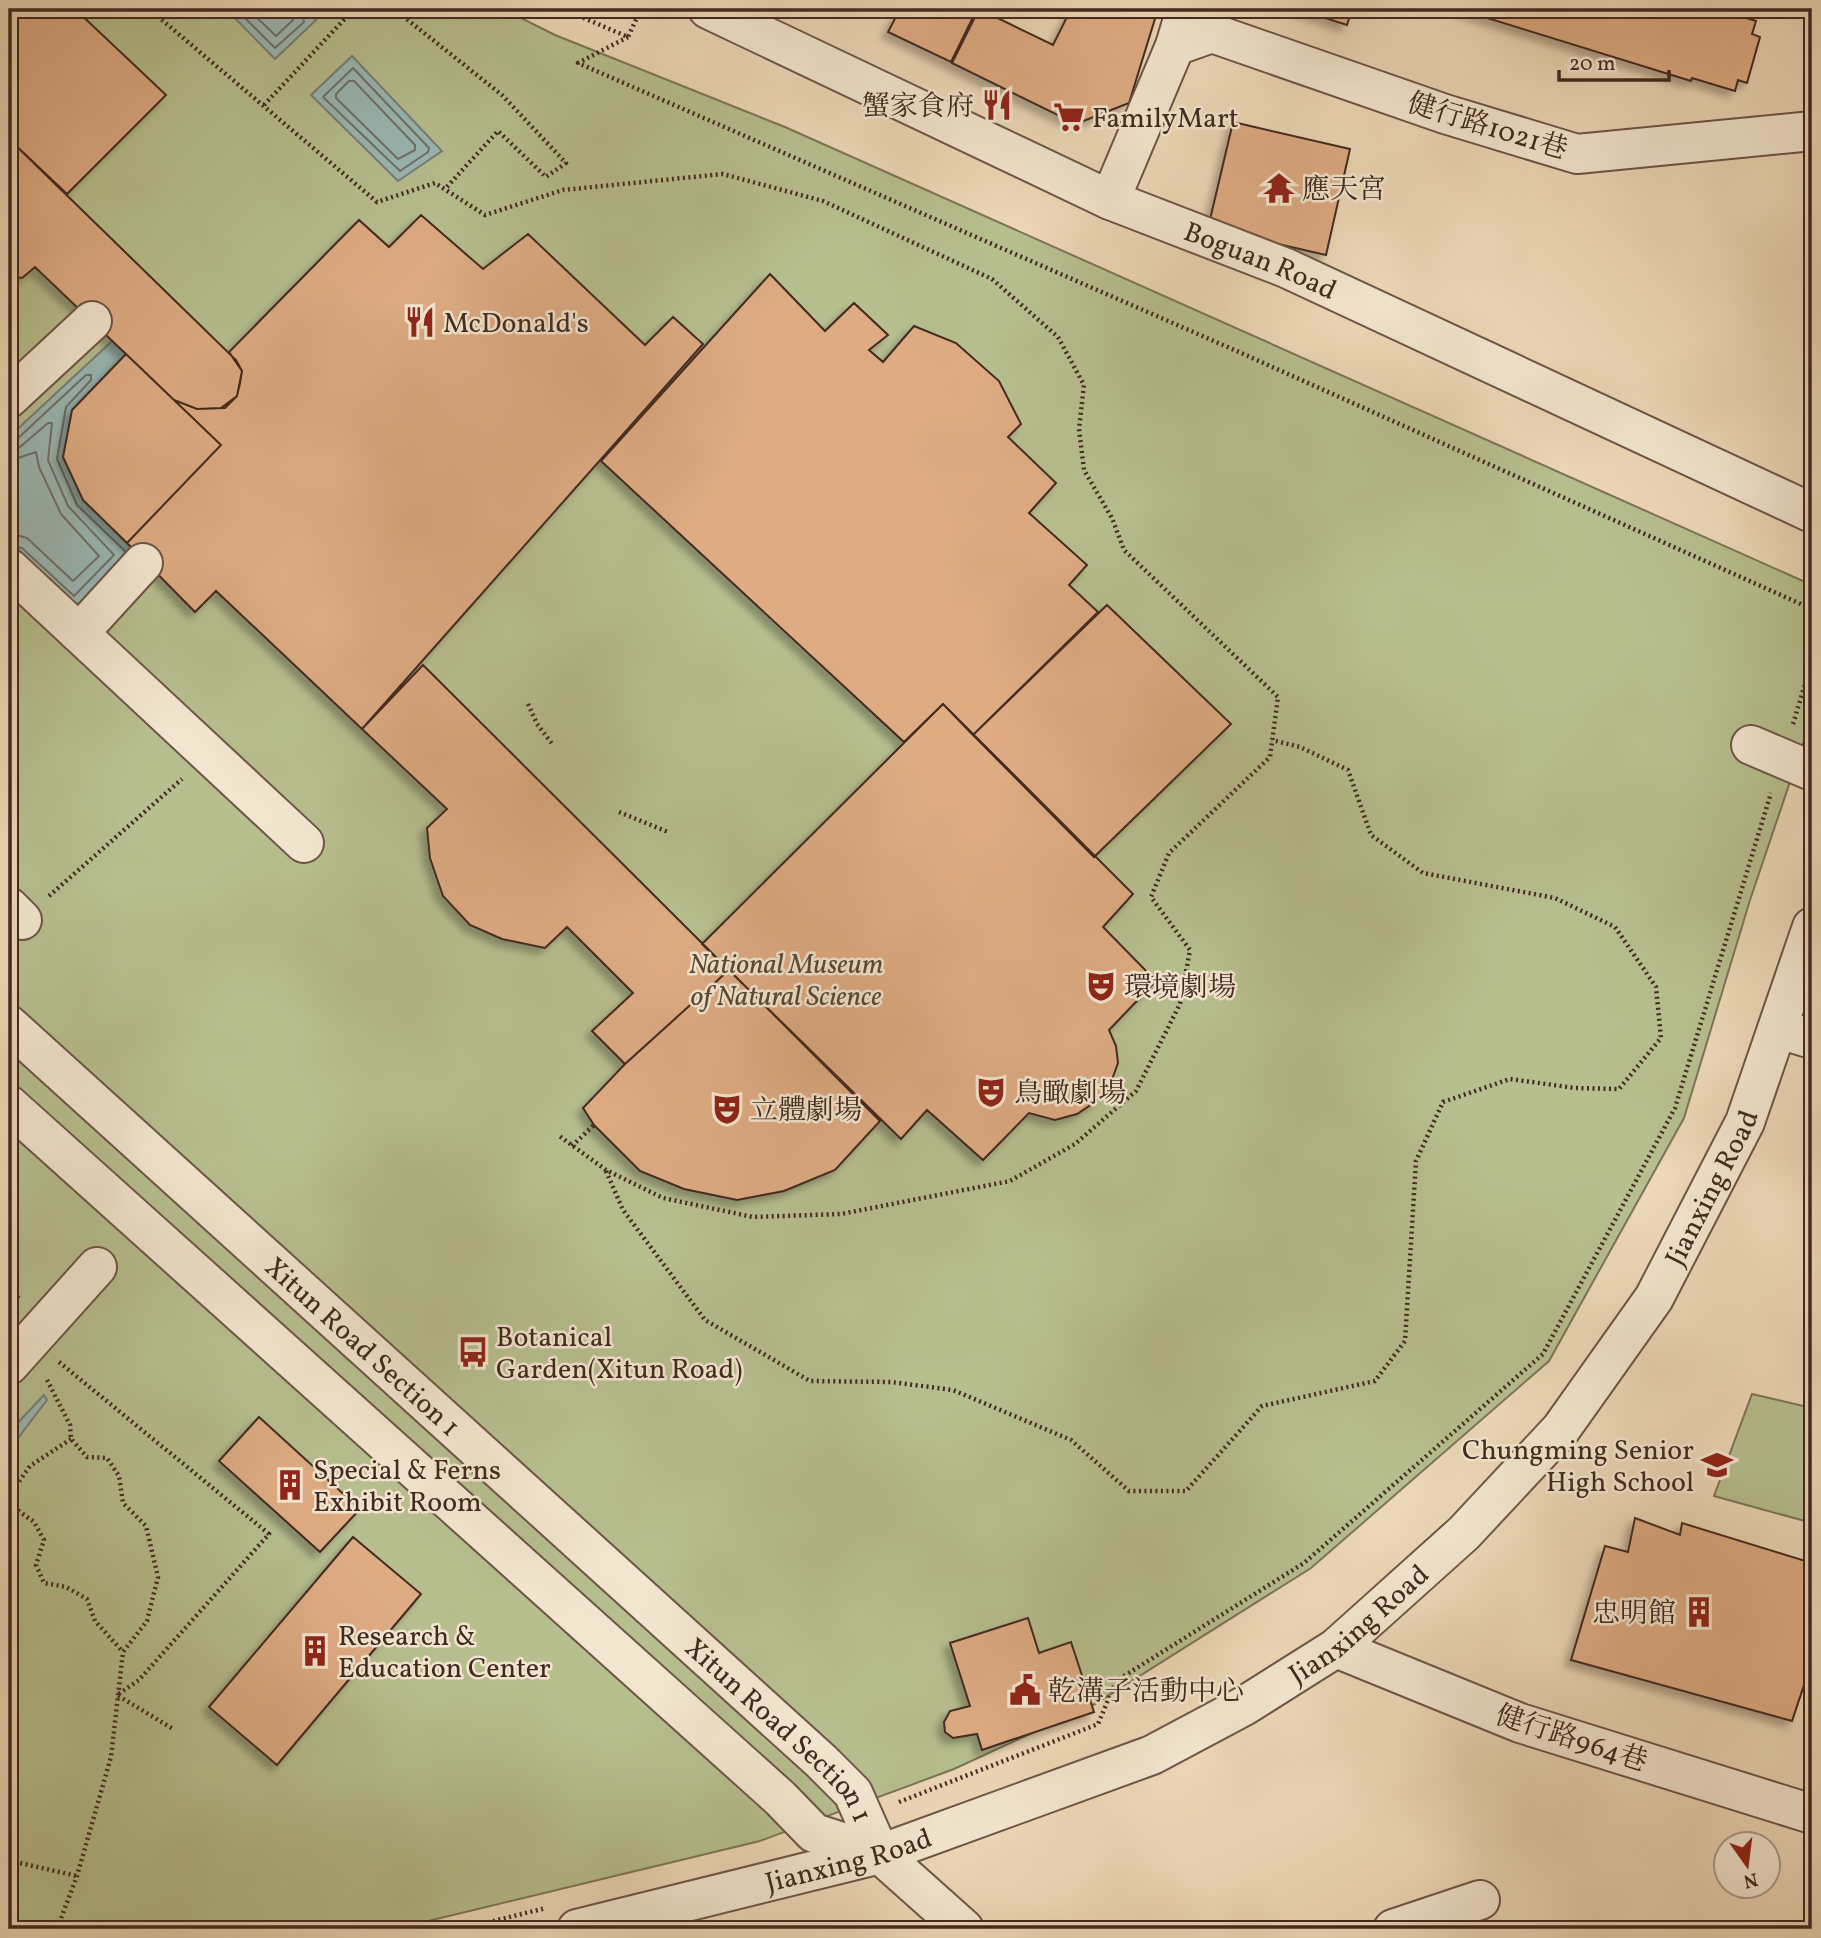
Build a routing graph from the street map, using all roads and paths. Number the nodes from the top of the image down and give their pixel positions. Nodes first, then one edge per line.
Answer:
1 (149, 9) edge
2 (354, 9) edge
3 (394, 9) edge
4 (563, 9) edge
5 (641, 9) edge
6 (708, 9) edge
7 (1186, 9) edge
8 (628, 37) junction
9 (1175, 46) junction
10 (264, 106) junction
11 (1812, 131) edge
12 (445, 189) junction
13 (1110, 200) junction
14 (92, 321) dead end
15 (9, 398) edge
16 (1812, 513) edge
17 (143, 563) dead end
18 (9, 568) edge
19 (1812, 609) edge
20 (79, 633) junction
21 (1812, 662) edge
22 (528, 704) dead end
23 (1272, 740) junction
24 (553, 745) dead end
25 (210, 755) junction
26 (1782, 758) edge
27 (619, 812) dead end
28 (667, 832) dead end
29 (304, 843) dead end
30 (15, 913) edge
31 (1812, 928) edge
32 (9, 1025) edge
33 (1795, 1034) edge
34 (9, 1105) edge
35 (594, 1125) dead end
36 (558, 1135) dead end
37 (572, 1146) junction
38 (606, 1170) junction
39 (97, 1267) dead end
40 (21, 1351) edge
41 (71, 1438) junction
42 (1336, 1648) junction
43 (123, 1652) junction
44 (117, 1695) junction
45 (173, 1729) dead end
46 (902, 1801) dead end
47 (1812, 1814) edge
48 (9, 1850) edge
49 (880, 1854) junction
50 (77, 1876) junction
51 (1480, 1900) dead end
52 (683, 1917) edge
53 (57, 1929) edge
54 (577, 1929) edge
55 (964, 1929) edge
56 (1393, 1929) edge

1 - 10 path
2 - 10 path
3 - 12 path
4 - 8 path
5 - 8 path
6 - 13 street, Boguan Road
7 - 9 street
8 - 19 path
9 - 11 street, 健行路1021巷
9 - 13 street
10 - 12 path
12 - 23 path
13 - 16 street, Boguan Road
14 - 15 street
17 - 20 street
18 - 20 street
20 - 25 street
21 - 26 path
22 - 24 path
23 - 38 path
23 - 38 path
25 - 29 street
25 - 30 path
26 - 46 path
27 - 28 path
31 - 33 street, Jianxing Road
32 - 49 street, Xitun Road Section 1
33 - 42 street, Jianxing Road
34 - 49 street, Xitun Road Section 1
35 - 37 path
36 - 37 path
37 - 38 path
39 - 40 street
40 - 41 path
40 - 44 path
41 - 43 path
41 - 43 path
42 - 47 street, 健行路964巷
42 - 49 street, Jianxing Road
43 - 44 path
44 - 45 path
44 - 50 path
48 - 50 path
49 - 52 street, Jianxing Road
49 - 55 street, Xitun Road Section 1
50 - 53 path
51 - 56 street
52 - 54 street, Jianxing Road

